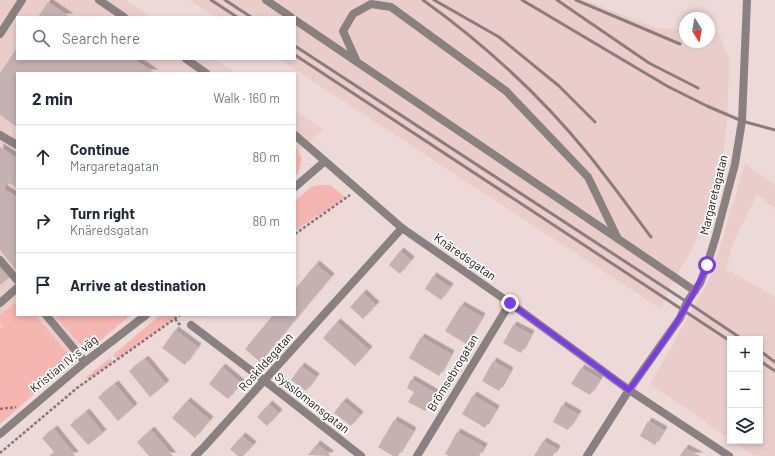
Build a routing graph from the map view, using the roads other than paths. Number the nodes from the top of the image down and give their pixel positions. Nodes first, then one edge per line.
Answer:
1 (22, 0) edge
2 (99, 0) edge
3 (266, 0) edge
4 (747, 0) edge
5 (123, 16) edge
6 (290, 16) edge
7 (296, 21) edge
8 (0, 34) edge
9 (187, 60) edge
10 (357, 63) junction
11 (205, 72) edge
12 (0, 135) edge
13 (296, 136) edge
14 (16, 144) edge
15 (324, 162) junction
16 (296, 186) edge
17 (402, 228) junction
18 (619, 239) junction
19 (0, 260) edge
20 (16, 279) edge
21 (16, 289) edge
22 (695, 291) junction
23 (0, 303) edge
24 (510, 303) junction
25 (47, 316) edge
26 (145, 316) edge
27 (191, 326) dead end
28 (85, 362) junction
29 (265, 381) junction
30 (629, 390) junction
31 (0, 434) edge
32 (195, 456) edge
33 (360, 456) edge
34 (418, 456) edge
35 (587, 456) edge
36 (729, 456) edge

1 - 8 street
2 - 5 street
3 - 6 street
4 - 22 street, Margaretagatan
7 - 10 street
9 - 11 street
10 - 18 street
10 - 18 street
12 - 14 street
13 - 15 street, Knäredsgatan
15 - 16 street
15 - 17 street, Knäredsgatan
17 - 24 street, Knäredsgatan
17 - 29 street, Roskildegatan
18 - 22 street
19 - 20 street
21 - 23 street
22 - 30 street, Margaretagatan
24 - 30 street, Knäredsgatan
24 - 34 street, Brömsebrogatan
25 - 28 street
26 - 28 street, Kristian IV:s väg
27 - 29 street, Sysslomansgatan
28 - 31 street, Kristian IV:s väg
29 - 32 street, Roskildegatan
29 - 33 street, Sysslomansgatan
30 - 35 street, Margaretagatan
30 - 36 street, Knäredsgatan

